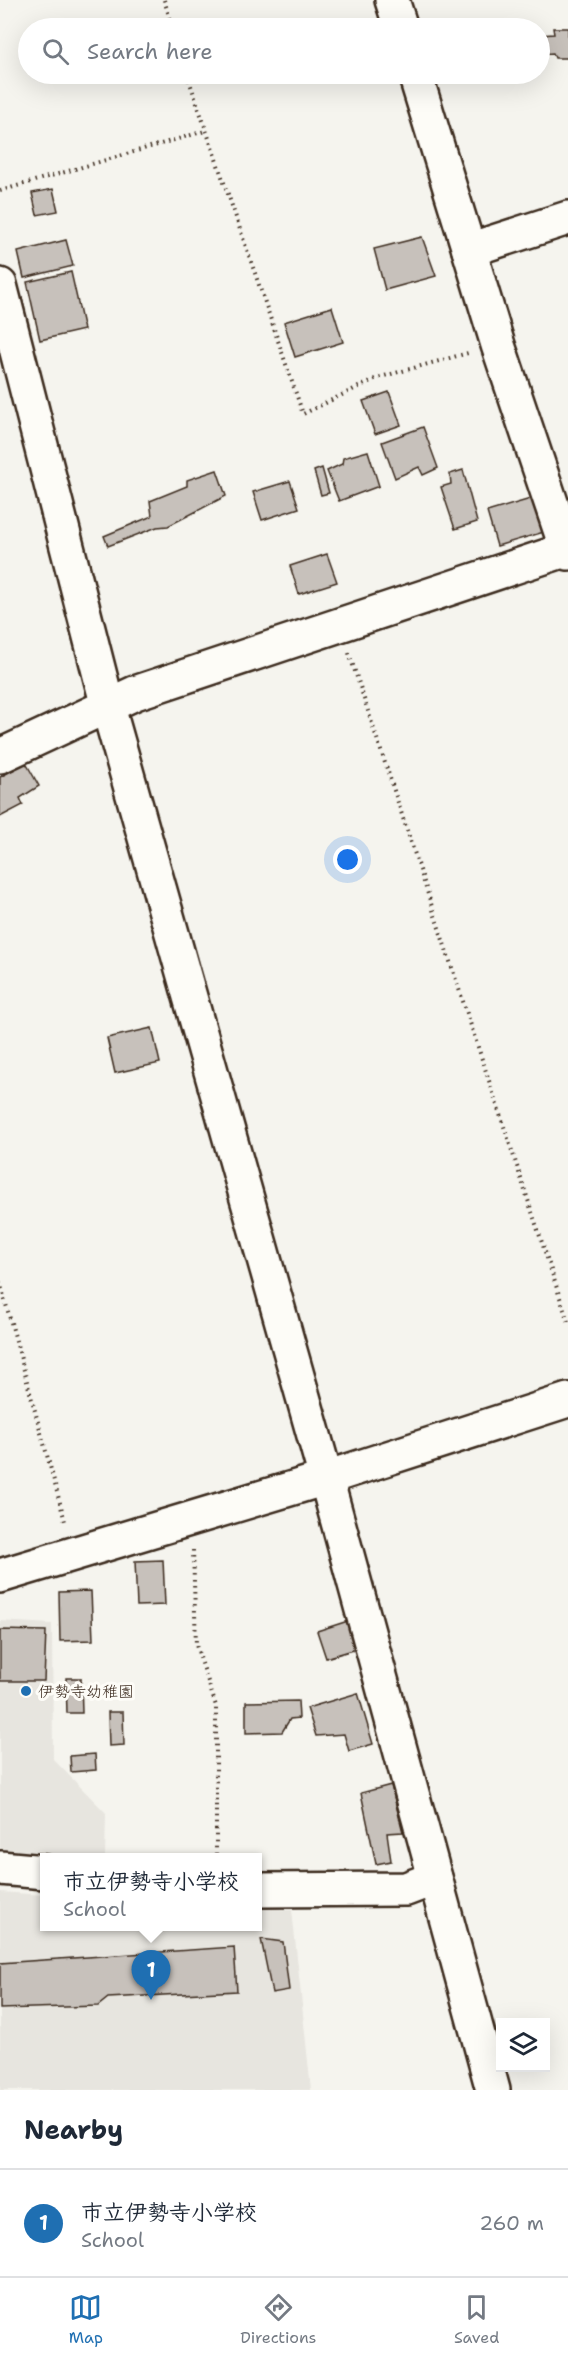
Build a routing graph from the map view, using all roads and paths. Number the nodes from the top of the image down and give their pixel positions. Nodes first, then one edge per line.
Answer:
1 (164, 0) edge
2 (392, 0) edge
3 (170, 18) edge
4 (398, 18) edge
5 (190, 84) edge
6 (418, 84) edge
7 (205, 131) junction
8 (0, 191) edge
9 (568, 218) edge
10 (469, 250) junction
11 (0, 285) edge
12 (498, 345) junction
13 (568, 550) edge
14 (339, 625) junction
15 (108, 707) junction
16 (0, 756) edge
17 (0, 1282) edge
18 (568, 1322) edge
19 (568, 1400) edge
20 (326, 1478) junction
21 (183, 1521) junction
22 (74, 1553) junction
23 (0, 1576) edge
24 (216, 1853) edge
25 (0, 1868) edge
26 (40, 1872) edge
27 (435, 1878) junction
28 (262, 1890) edge
29 (493, 2090) edge

1 - 3 path
2 - 4 street
5 - 7 path
6 - 10 street
7 - 8 path
7 - 12 path
9 - 10 street
10 - 12 street
11 - 15 street
12 - 13 street
13 - 14 street
14 - 15 street
14 - 18 path
15 - 16 street
15 - 20 street
17 - 22 path
19 - 20 street
20 - 21 street
20 - 27 street
21 - 22 street
21 - 24 path
22 - 23 street
25 - 26 street
27 - 28 street
27 - 29 street

